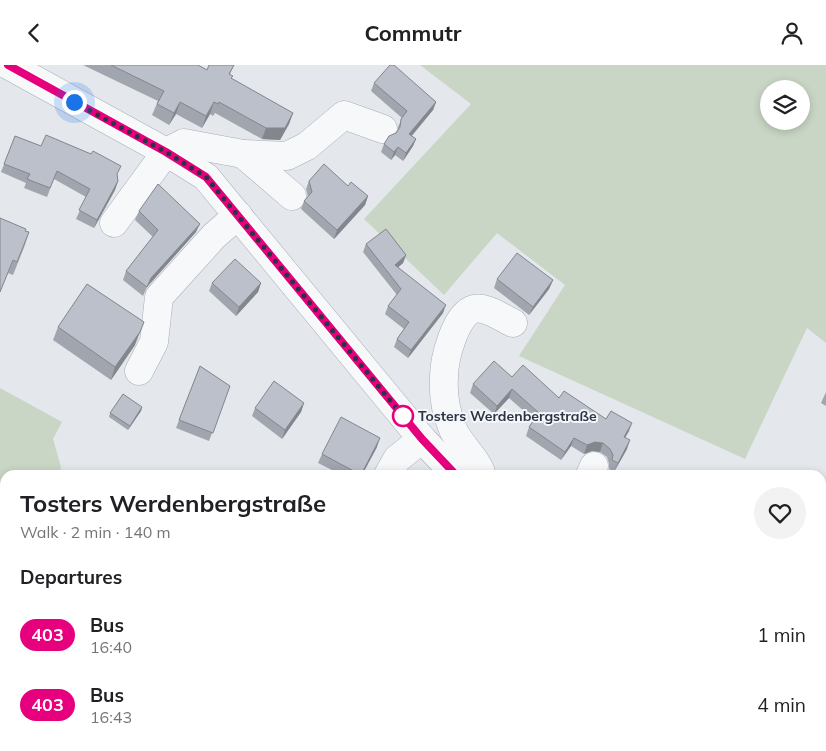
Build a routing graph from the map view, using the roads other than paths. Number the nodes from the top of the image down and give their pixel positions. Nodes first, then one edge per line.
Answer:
1 (8, 65) edge
2 (383, 129) dead end
3 (166, 152) junction
4 (243, 154) junction
5 (292, 196) dead end
6 (238, 215) junction
7 (114, 223) dead end
8 (513, 323) dead end
9 (139, 371) dead end
10 (422, 439) junction
11 (391, 470) edge
12 (451, 470) edge
13 (480, 470) edge

1 - 3 street
2 - 4 street
3 - 4 street
3 - 6 street
3 - 7 street
4 - 5 street
6 - 9 street
6 - 10 street
8 - 13 street
10 - 11 street
10 - 12 street

